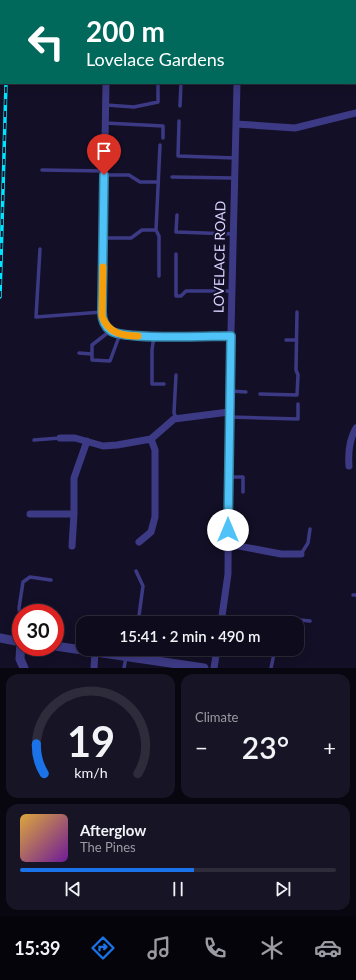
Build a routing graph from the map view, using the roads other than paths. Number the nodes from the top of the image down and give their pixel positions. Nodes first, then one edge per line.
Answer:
1 (106, 84) edge
2 (158, 84) edge
3 (181, 84) edge
4 (237, 84) edge
5 (106, 104) junction
6 (180, 106) dead end
7 (356, 113) edge
8 (179, 121) dead end
9 (106, 123) junction
10 (236, 124) junction
11 (163, 138) dead end
12 (160, 145) dead end
13 (235, 158) junction
14 (42, 170) dead end
15 (105, 173) junction
16 (172, 177) dead end
17 (234, 178) junction
18 (158, 182) junction
19 (177, 215) dead end
20 (156, 230) junction
21 (233, 234) junction
22 (103, 238) junction
23 (40, 249) dead end
24 (176, 254) dead end
25 (158, 276) dead end
26 (232, 292) junction
27 (102, 312) junction
28 (297, 312) dead end
29 (110, 330) junction
30 (120, 334) junction
31 (154, 336) junction
32 (231, 336) junction
33 (286, 340) dead end
34 (296, 340) junction
35 (79, 353) dead end
36 (92, 354) junction
37 (176, 375) dead end
38 (164, 384) dead end
39 (230, 391) junction
40 (246, 392) dead end
41 (260, 394) dead end
42 (298, 404) dead end
43 (229, 415) junction
44 (176, 418) junction
45 (356, 428) edge
46 (60, 438) joint
47 (151, 439) junction
48 (34, 440) dead end
49 (86, 441) junction
50 (349, 466) dead end
51 (228, 477) junction
52 (243, 492) dead end
53 (30, 514) dead end
54 (74, 514) junction
55 (310, 529) dead end
56 (139, 542) dead end
57 (228, 544) junction
58 (72, 546) dead end
59 (301, 554) joint
60 (136, 571) dead end
61 (51, 580) dead end
62 (20, 604) edge
63 (139, 616) edge
64 (222, 616) edge
65 (304, 620) edge
66 (310, 621) dead end
67 (0, 638) edge
68 (12, 640) edge
69 (64, 647) edge
70 (76, 649) edge
71 (20, 656) edge
72 (95, 656) edge
73 (130, 656) edge
74 (141, 656) edge
75 (216, 656) edge
76 (273, 656) edge
77 (24, 668) edge
78 (94, 668) edge
79 (124, 668) edge
80 (200, 668) edge
81 (214, 668) edge
82 (271, 668) edge

1 - 5 street
2 - 5 lane
3 - 6 lane
4 - 10 street, LOVELACE ROAD
5 - 9 street
7 - 10 street
8 - 13 lane
9 - 11 lane
9 - 15 street
10 - 13 street, LOVELACE ROAD
12 - 18 lane
13 - 17 street, LOVELACE ROAD
14 - 15 lane
15 - 18 lane
15 - 22 street
16 - 17 lane
17 - 21 street, LOVELACE ROAD
18 - 20 lane
19 - 21 lane
20 - 22 lane
20 - 25 lane
21 - 26 street, LOVELACE ROAD
22 - 27 street
23 - 27 lane
24 - 26 lane
26 - 32 street, LOVELACE ROAD
27 - 29 street
28 - 34 lane
29 - 30 street
29 - 36 lane
30 - 31 street
30 - 36 lane
31 - 32 street
31 - 38 lane
32 - 39 street, LOVELACE ROAD
33 - 34 lane
34 - 41 lane
35 - 36 lane
37 - 44 lane
39 - 40 lane
39 - 43 street, LOVELACE ROAD
42 - 43 lane
43 - 44 street
43 - 51 street, LOVELACE ROAD
44 - 47 street
45 - 50 street
46 - 48 lane
46 - 49 street
47 - 49 street
47 - 56 street
49 - 54 street
51 - 52 lane
51 - 57 street, LOVELACE ROAD
53 - 54 street
54 - 58 street
55 - 59 lane
57 - 59 street
57 - 64 street, LOVELACE ROAD
60 - 63 lane
61 - 62 lane
65 - 66 lane
67 - 68 street
69 - 70 street
71 - 77 street
72 - 78 street
73 - 79 lane
74 - 80 street
75 - 81 street
76 - 82 lane

